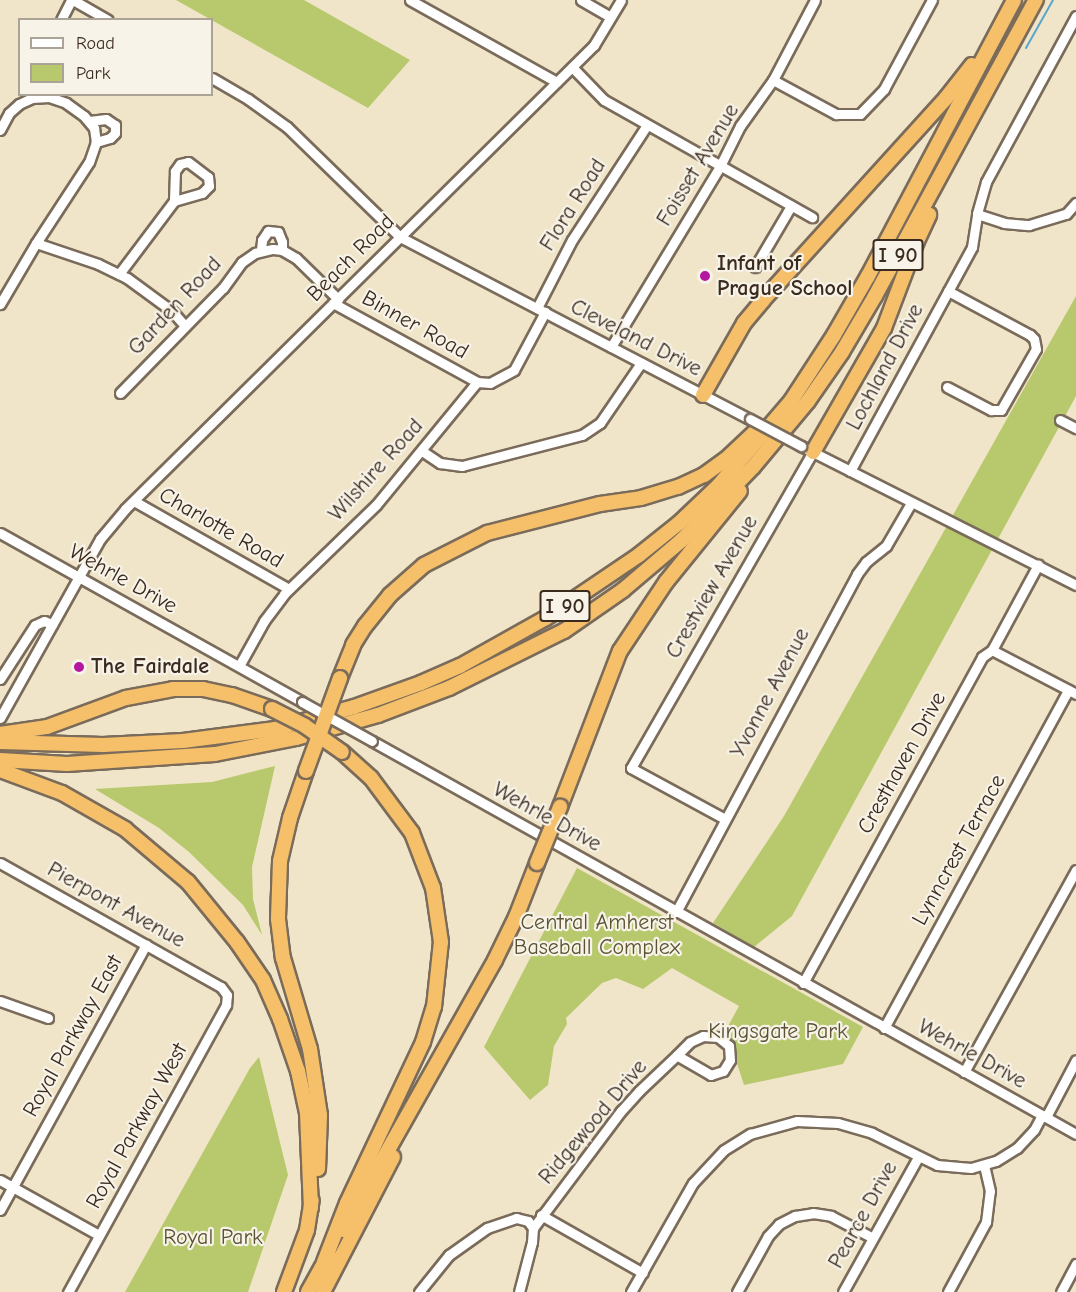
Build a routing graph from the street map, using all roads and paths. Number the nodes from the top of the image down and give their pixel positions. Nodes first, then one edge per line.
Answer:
1 (72, 0) edge
2 (410, 0) edge
3 (580, 0) edge
4 (621, 0) edge
5 (815, 0) edge
6 (932, 0) edge
7 (1014, 0) edge
8 (1036, 0) edge
9 (1076, 16) edge
10 (611, 17) junction
11 (62, 18) edge
12 (104, 18) edge
13 (995, 35) junction
14 (1004, 58) junction
15 (572, 67) junction
16 (213, 79) edge
17 (773, 80) junction
18 (557, 82) junction
19 (37, 96) edge
20 (43, 96) edge
21 (89, 121) junction
22 (647, 125) junction
23 (0, 130) edge
24 (96, 142) junction
25 (931, 153) junction
26 (720, 166) junction
27 (174, 201) junction
28 (1076, 203) edge
29 (791, 206) junction
30 (979, 215) junction
31 (812, 217) dead end
32 (400, 237) junction
33 (36, 243) junction
34 (261, 250) junction
35 (282, 250) junction
36 (755, 267) dead end
37 (119, 274) junction
38 (948, 291) junction
39 (335, 301) junction
40 (0, 304) edge
41 (541, 310) junction
42 (185, 326) junction
43 (611, 347) junction
44 (641, 363) junction
45 (477, 382) junction
46 (947, 387) dead end
47 (120, 393) dead end
48 (704, 395) junction
49 (1060, 420) dead end
50 (1076, 428) edge
51 (776, 441) junction
52 (807, 449) junction
53 (422, 451) junction
54 (850, 471) junction
55 (134, 501) junction
56 (911, 503) junction
57 (0, 533) edge
58 (1038, 565) junction
59 (78, 577) junction
60 (1076, 585) edge
61 (289, 589) junction
62 (52, 624) junction
63 (992, 650) junction
64 (239, 666) junction
65 (0, 680) edge
66 (1072, 692) edge
67 (0, 718) edge
68 (0, 734) edge
69 (0, 742) edge
70 (0, 760) edge
71 (0, 770) edge
72 (725, 819) junction
73 (0, 863) edge
74 (1076, 870) edge
75 (676, 912) junction
76 (146, 944) junction
77 (213, 982) joint
78 (803, 983) junction
79 (0, 1001) edge
80 (48, 1018) dead end
81 (884, 1028) junction
82 (677, 1055) junction
83 (1076, 1060) edge
84 (964, 1072) junction
85 (426, 1081) junction
86 (1044, 1116) junction
87 (1076, 1134) edge
88 (918, 1157) junction
89 (984, 1166) junction
90 (0, 1180) edge
91 (12, 1187) junction
92 (311, 1208) junction
93 (0, 1209) edge
94 (541, 1215) junction
95 (533, 1228) junction
96 (99, 1235) junction
97 (873, 1238) junction
98 (324, 1262) junction
99 (1076, 1264) edge
100 (643, 1273) junction
101 (68, 1292) edge
102 (284, 1292) edge
103 (308, 1292) edge
104 (323, 1292) edge
105 (419, 1292) edge
106 (519, 1292) edge
107 (631, 1292) edge
108 (736, 1292) edge
109 (843, 1292) edge
110 (948, 1292) edge
111 (1061, 1292) edge

1 - 11 street
1 - 12 street
2 - 18 street
3 - 10 street
4 - 10 street, Beach Road
5 - 17 street, Foisset Avenue
6 - 17 street
7 - 13 highway, I 90
8 - 14 highway, I 90
9 - 30 street, Lochland Drive
10 - 15 street, Beach Road
13 - 25 highway, I 90
13 - 48 highway
14 - 51 highway, I 90
14 - 52 highway
15 - 18 street, Beach Road
15 - 22 street
16 - 32 street, Cleveland Drive
17 - 26 street, Foisset Avenue
18 - 32 street, Beach Road
19 - 23 street
20 - 21 street
21 - 24 street
21 - 24 street
22 - 26 street
22 - 41 street, Flora Road
24 - 33 street
25 - 69 highway, I 90
25 - 92 highway, bridge
26 - 29 street
26 - 43 street, Foisset Avenue
27 - 27 street
27 - 37 street
28 - 30 street
29 - 31 street
29 - 36 street
30 - 38 street, Lochland Drive
32 - 39 street, Beach Road
32 - 41 street, Cleveland Drive
33 - 37 street
33 - 40 street
34 - 35 street
34 - 35 street, Garden Road
34 - 42 street, Garden Road
35 - 39 street, Garden Road
37 - 42 street
38 - 46 street
38 - 54 street, Lochland Drive
39 - 45 street, Binner Road
39 - 55 street, Beach Road
41 - 43 street, Cleveland Drive
41 - 45 street
42 - 47 street, Garden Road
43 - 44 street, Cleveland Drive
44 - 48 street, Cleveland Drive
44 - 53 street
45 - 53 street, Wilshire Road
48 - 52 street, Cleveland Drive, bridge
49 - 50 street
51 - 70 highway, I 90
51 - 85 highway, bridge
52 - 54 street, Cleveland Drive
52 - 72 street, Crestview Avenue
53 - 61 street, Wilshire Road
54 - 56 street, Cleveland Drive
55 - 59 street, Beach Road
55 - 61 street, Charlotte Road
56 - 58 street, Cleveland Drive
56 - 72 street, Yvonne Avenue
57 - 59 street, Wehrle Drive
58 - 60 street, Cleveland Drive
58 - 63 street, Cresthaven Drive
59 - 62 street, Beach Road
59 - 64 street, Wehrle Drive
61 - 64 street, Wilshire Road
62 - 65 street
62 - 67 street, Beach Road
63 - 66 street
63 - 78 street, Cresthaven Drive
64 - 75 street, Wehrle Drive, bridge
66 - 81 street, Lynncrest Terrace
68 - 98 highway, bridge
71 - 92 highway
72 - 75 street, Yvonne Avenue
73 - 76 street, Pierpont Avenue
74 - 84 street
75 - 78 street, Wehrle Drive
76 - 77 street, Pierpont Avenue
76 - 91 street, Royal Parkway East
77 - 96 street, Royal Parkway West
78 - 81 street, Wehrle Drive
79 - 80 street
81 - 84 street, Wehrle Drive
82 - 82 street, Ridgewood Drive
82 - 94 street, Ridgewood Drive
83 - 86 street
84 - 86 street, Wehrle Drive
85 - 98 highway
85 - 104 highway
86 - 87 street, Wehrle Drive
86 - 89 street
88 - 89 street
88 - 97 street, Pearce Drive
88 - 100 street
89 - 110 street
90 - 91 street
91 - 93 street, Royal Parkway East
91 - 96 street
92 - 102 highway
94 - 95 street, Ridgewood Drive
94 - 100 street
95 - 105 street
95 - 106 street
96 - 101 street, Royal Parkway West
97 - 108 street
97 - 109 street, Pearce Drive
98 - 103 highway
99 - 111 street
100 - 107 street

